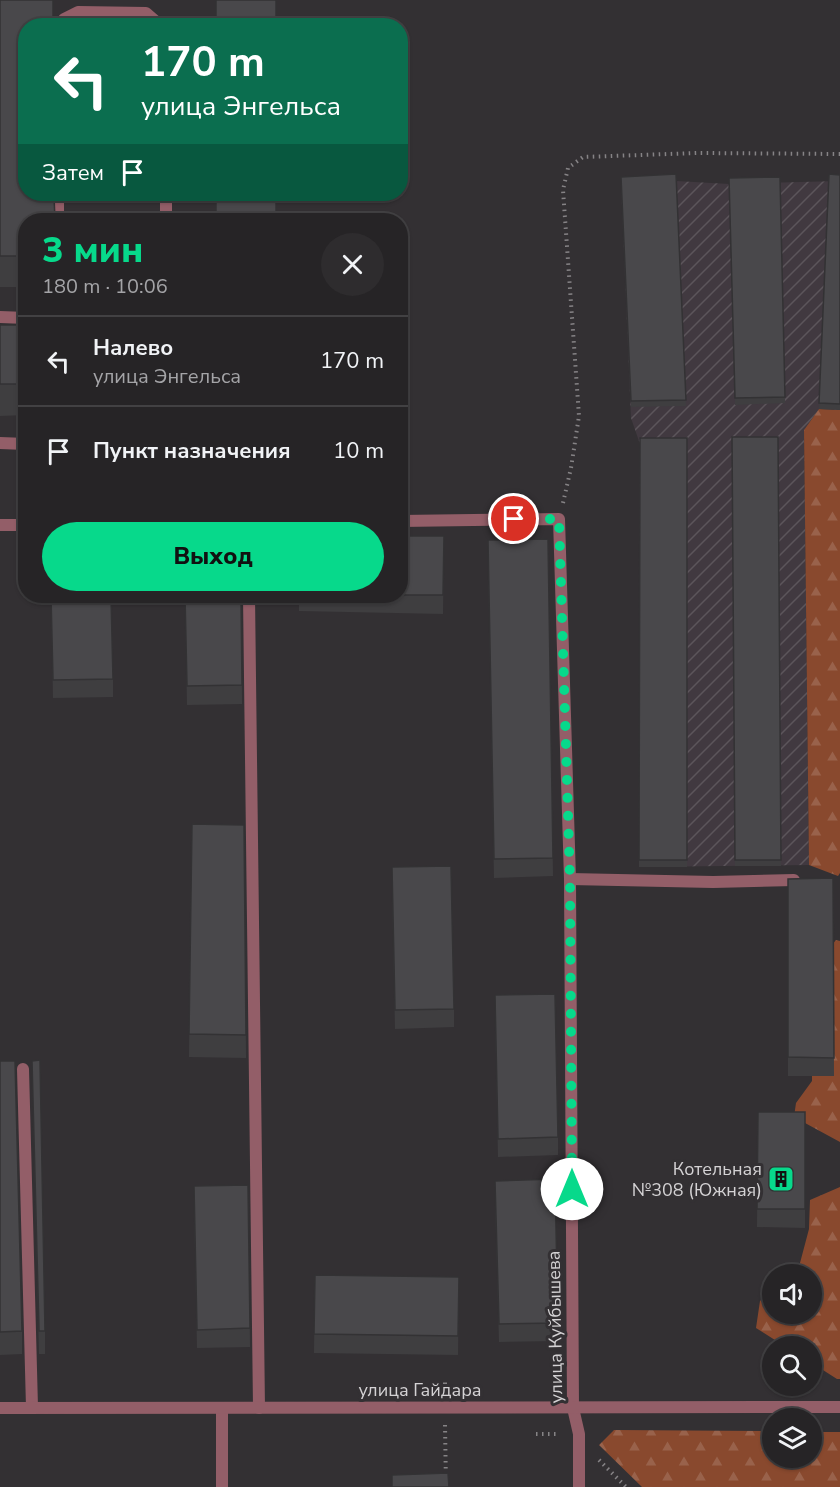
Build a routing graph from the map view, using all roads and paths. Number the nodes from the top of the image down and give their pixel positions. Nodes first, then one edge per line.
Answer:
1 (66, 18) edge
2 (152, 18) edge
3 (840, 154) edge
4 (0, 317) edge
5 (18, 318) edge
6 (0, 444) edge
7 (18, 444) edge
8 (559, 519) junction
9 (408, 521) edge
10 (0, 525) edge
11 (18, 525) edge
12 (249, 603) edge
13 (570, 879) junction
14 (794, 880) edge
15 (23, 1068) dead end
16 (445, 1378) dead end
17 (32, 1407) junction
18 (840, 1407) edge
19 (0, 1408) edge
20 (222, 1408) junction
21 (259, 1408) junction
22 (445, 1408) junction
23 (573, 1408) junction
24 (222, 1487) edge
25 (446, 1487) edge
26 (579, 1487) edge

1 - 2 street
3 - 8 path
4 - 5 street
6 - 7 street
8 - 9 street
8 - 13 street, улица Куйбышева
10 - 11 street
12 - 21 street
13 - 14 street
13 - 23 street, улица Куйбышева
15 - 17 street
16 - 22 path
17 - 19 street, улица Гайдара
17 - 20 street, улица Гайдара
18 - 23 street, улица Гайдара
20 - 21 street, улица Гайдара
20 - 24 street
21 - 22 street, улица Гайдара
22 - 23 street, улица Гайдара
22 - 25 path
23 - 26 street, улица Куйбышева

